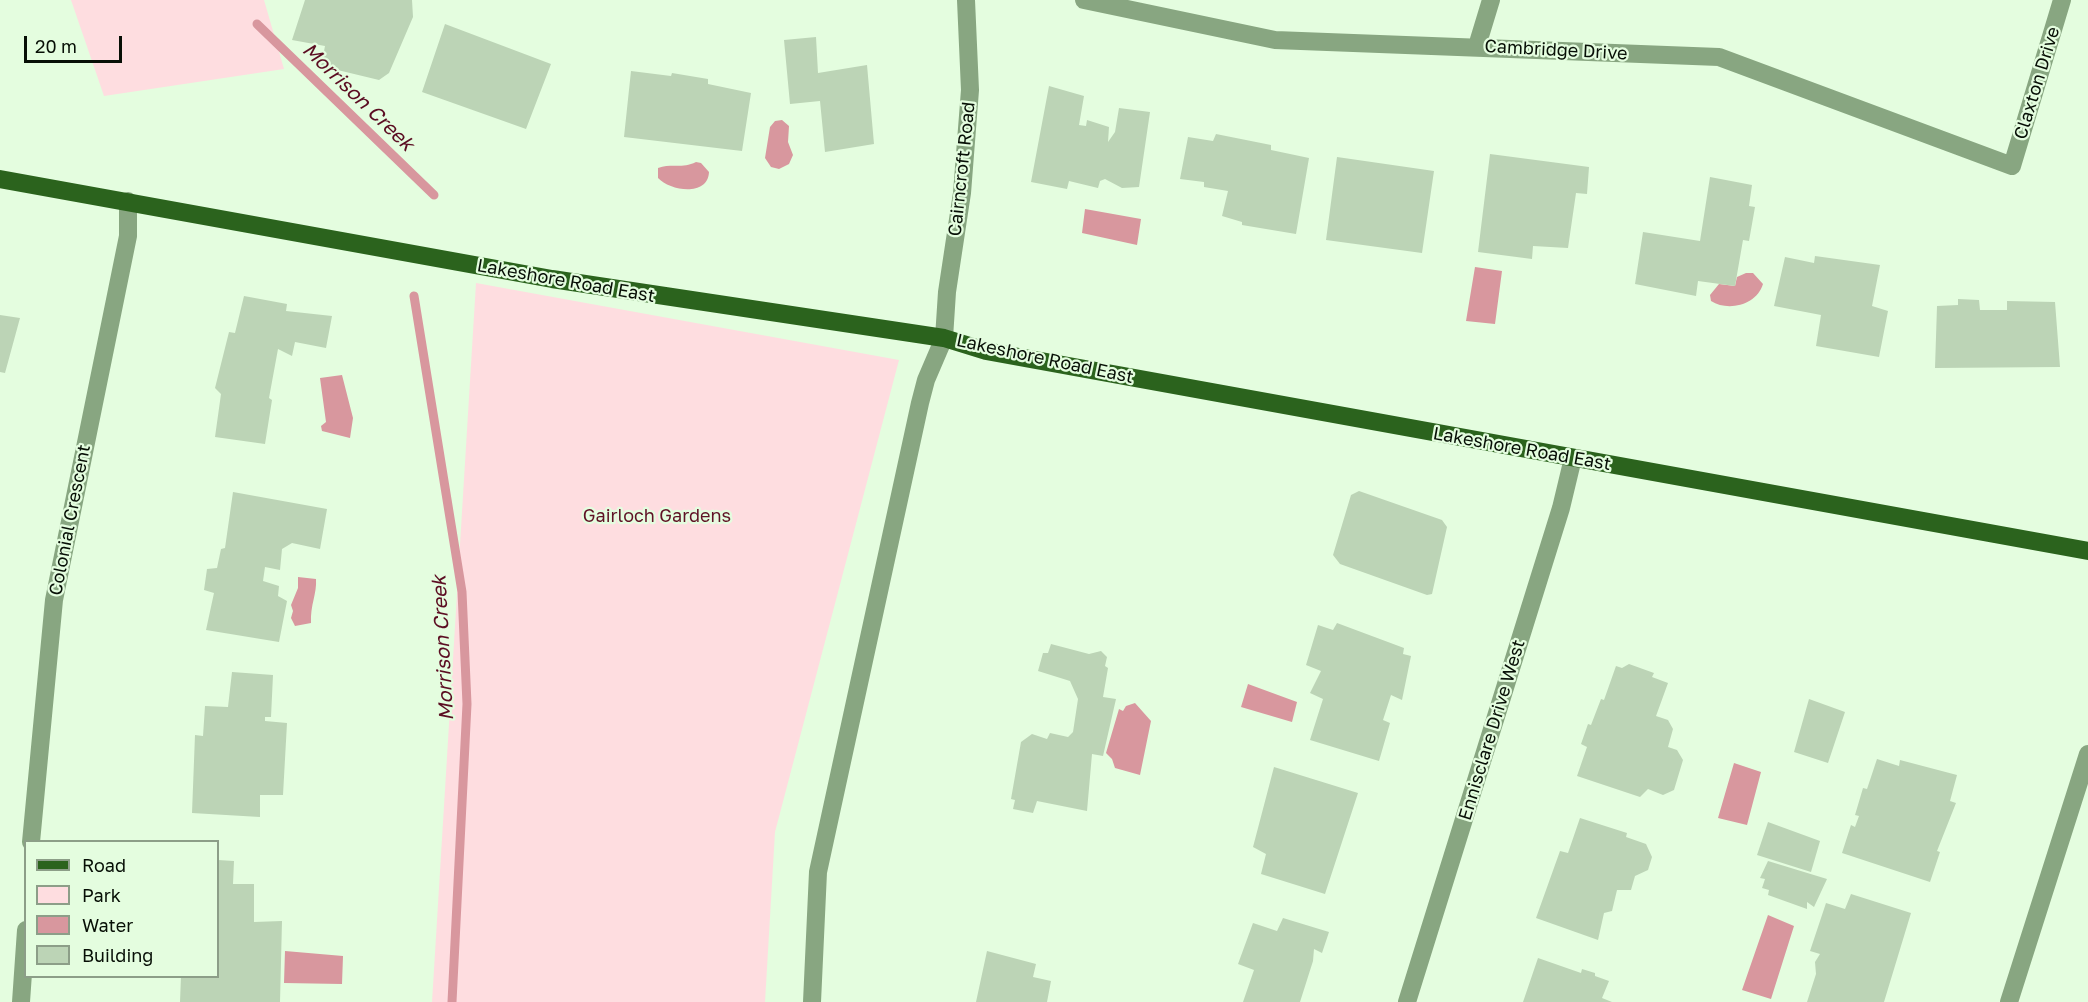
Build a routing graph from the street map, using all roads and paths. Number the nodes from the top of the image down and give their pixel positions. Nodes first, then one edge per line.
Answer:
1 (966, 0) edge
2 (1084, 0) edge
3 (1491, 0) edge
4 (2062, 0) edge
5 (1477, 46) junction
6 (2012, 166) joint
7 (0, 178) edge
8 (128, 201) junction
9 (944, 338) junction
10 (1573, 458) junction
11 (2088, 551) edge
12 (2088, 754) edge
13 (31, 840) edge
14 (24, 959) edge
15 (21, 1002) edge
16 (812, 1002) edge
17 (1407, 1002) edge
18 (2009, 1002) edge

1 - 9 street, Cairncroft Road
2 - 5 street, Cambridge Drive
3 - 5 street
4 - 6 street, Claxton Drive
5 - 6 street, Cambridge Drive
7 - 8 main road, Lakeshore Road East
8 - 9 main road, Lakeshore Road East
8 - 13 street, Colonial Crescent
9 - 10 main road, Lakeshore Road East
9 - 16 street, Cairncroft Road
10 - 11 main road, Lakeshore Road East
10 - 17 street, Ennisclare Drive West
12 - 18 street
14 - 15 street

